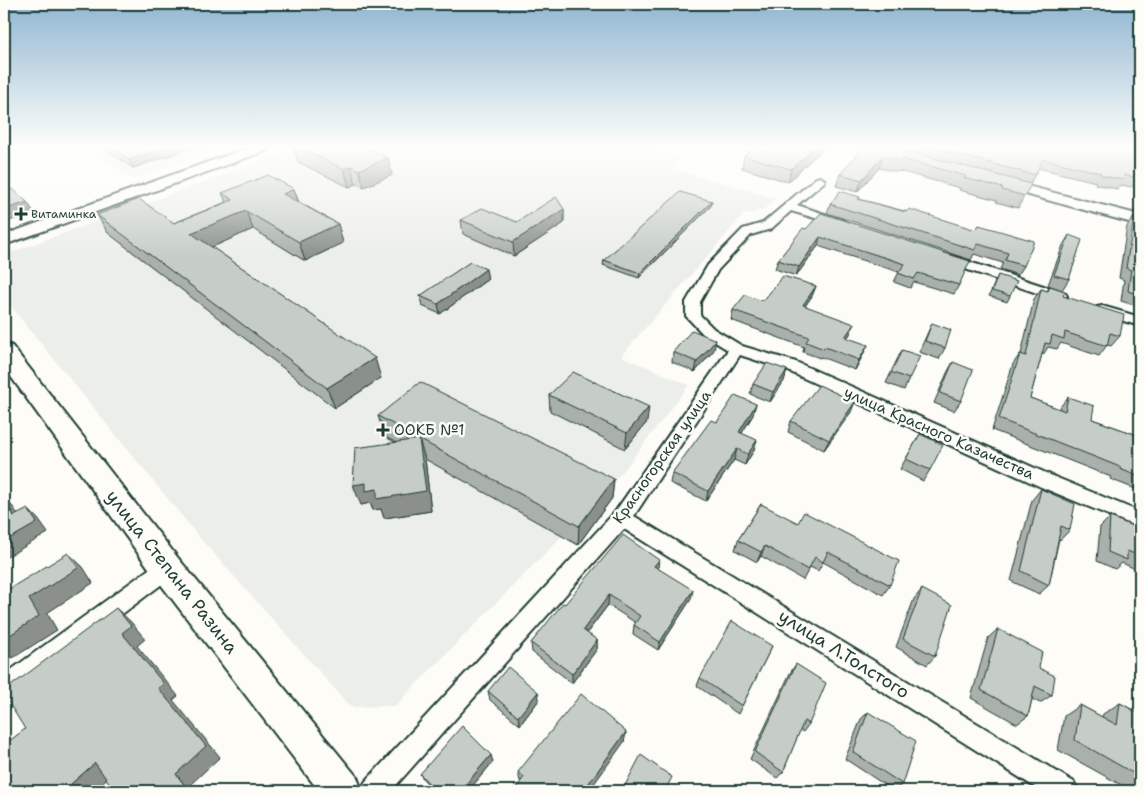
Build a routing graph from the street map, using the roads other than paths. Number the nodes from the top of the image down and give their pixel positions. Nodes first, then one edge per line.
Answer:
1 (163, 183) edge
2 (817, 183) edge
3 (1000, 183) edge
4 (791, 207) junction
5 (1140, 220) edge
6 (848, 225) edge
7 (4, 240) edge
8 (933, 254) edge
9 (1074, 300) edge
10 (1093, 307) edge
11 (1140, 322) edge
12 (736, 349) junction
13 (4, 351) edge
14 (622, 518) junction
15 (1140, 520) edge
16 (167, 568) junction
17 (4, 689) edge
18 (343, 791) edge
19 (374, 791) edge
20 (1065, 791) edge

1 - 7 street
2 - 4 street
3 - 5 street
4 - 6 street
4 - 12 street
8 - 9 street
10 - 11 street
12 - 14 street, Красногорская улица
12 - 15 street, улица Красного Казачества
13 - 16 main road, улица Степана Разина
14 - 19 street, Красногорская улица
14 - 20 street, улица Л.Толстого
16 - 17 street
16 - 18 main road, улица Степана Разина

